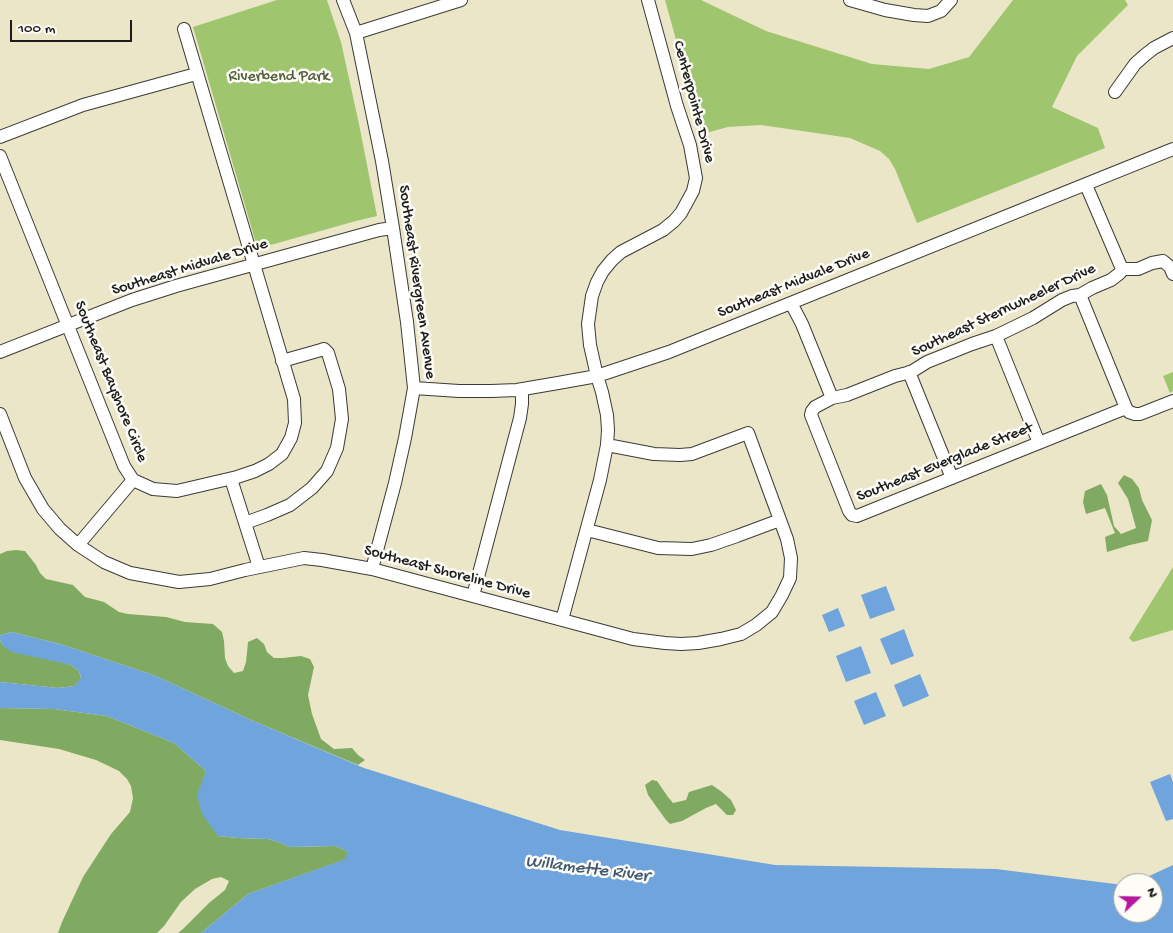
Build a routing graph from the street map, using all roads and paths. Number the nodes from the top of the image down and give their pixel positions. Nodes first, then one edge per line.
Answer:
1 (343, 0) edge
2 (461, 0) edge
3 (648, 0) edge
4 (850, 0) edge
5 (951, 0) edge
6 (184, 30) dead end
7 (356, 33) junction
8 (1173, 38) edge
9 (196, 74) junction
10 (1115, 92) dead end
11 (0, 137) edge
12 (1173, 149) edge
13 (0, 156) edge
14 (1086, 185) junction
15 (394, 228) junction
16 (254, 265) junction
17 (1122, 269) junction
18 (1173, 274) edge
19 (1080, 295) junction
20 (791, 303) junction
21 (68, 325) junction
22 (996, 336) junction
23 (0, 352) edge
24 (282, 361) junction
25 (909, 372) junction
26 (597, 376) junction
27 (414, 388) junction
28 (522, 389) junction
29 (832, 398) junction
30 (1173, 401) edge
31 (1126, 408) junction
32 (812, 411) joint
33 (0, 414) edge
34 (1039, 443) junction
35 (607, 445) junction
36 (952, 478) junction
37 (231, 479) junction
38 (133, 480) junction
39 (780, 520) junction
40 (245, 523) junction
41 (586, 530) junction
42 (78, 545) junction
43 (260, 567) junction
44 (372, 569) junction
45 (473, 596) junction
46 (562, 620) junction

1 - 7 street, Southeast Rivergreen Avenue
2 - 7 street
3 - 26 street, Centerpointe Drive
4 - 5 street
6 - 9 street, Southeast Bayshore Circle
7 - 15 street, Southeast Rivergreen Avenue
8 - 10 street
9 - 11 street
9 - 16 street, Southeast Bayshore Circle
12 - 14 street, Southeast Midvale Drive
13 - 21 street, Southeast Bayshore Circle
14 - 17 street, Southeast Sternwheeler Drive
14 - 20 street, Southeast Midvale Drive
15 - 16 street, Southeast Midvale Drive
15 - 27 street, Southeast Rivergreen Avenue
16 - 21 street, Southeast Midvale Drive
16 - 24 street, Southeast Bayshore Circle
17 - 18 street
17 - 19 street, Southeast Sternwheeler Drive
19 - 22 street, Southeast Sternwheeler Drive
19 - 31 street
20 - 26 street, Southeast Midvale Drive
20 - 29 street
21 - 23 street, Southeast Midvale Drive
21 - 38 street, Southeast Bayshore Circle
22 - 25 street, Southeast Sternwheeler Drive
22 - 34 street
24 - 37 street, Southeast Bayshore Circle
24 - 40 street
25 - 29 street, Southeast Sternwheeler Drive
25 - 36 street
26 - 28 street, Southeast Midvale Drive
26 - 35 street, Centerpointe Drive
27 - 28 street, Southeast Midvale Drive
27 - 44 street, Southeast Rivergreen Avenue
28 - 45 street
29 - 32 street, Southeast Sternwheeler Drive
30 - 31 street
31 - 34 street, Southeast Everglade Street
32 - 36 street, Southeast Everglade Street
33 - 42 street, Southeast Shoreline Drive
34 - 36 street, Southeast Everglade Street
35 - 39 street, Southeast Shoreline Drive
35 - 41 street, Centerpointe Drive
37 - 38 street, Southeast Bayshore Circle
37 - 40 street
38 - 42 street
39 - 41 street
39 - 46 street, Southeast Shoreline Drive
40 - 43 street
41 - 46 street, Centerpointe Drive
42 - 43 street, Southeast Shoreline Drive
43 - 44 street, Southeast Shoreline Drive
44 - 45 street, Southeast Shoreline Drive
45 - 46 street, Southeast Shoreline Drive

